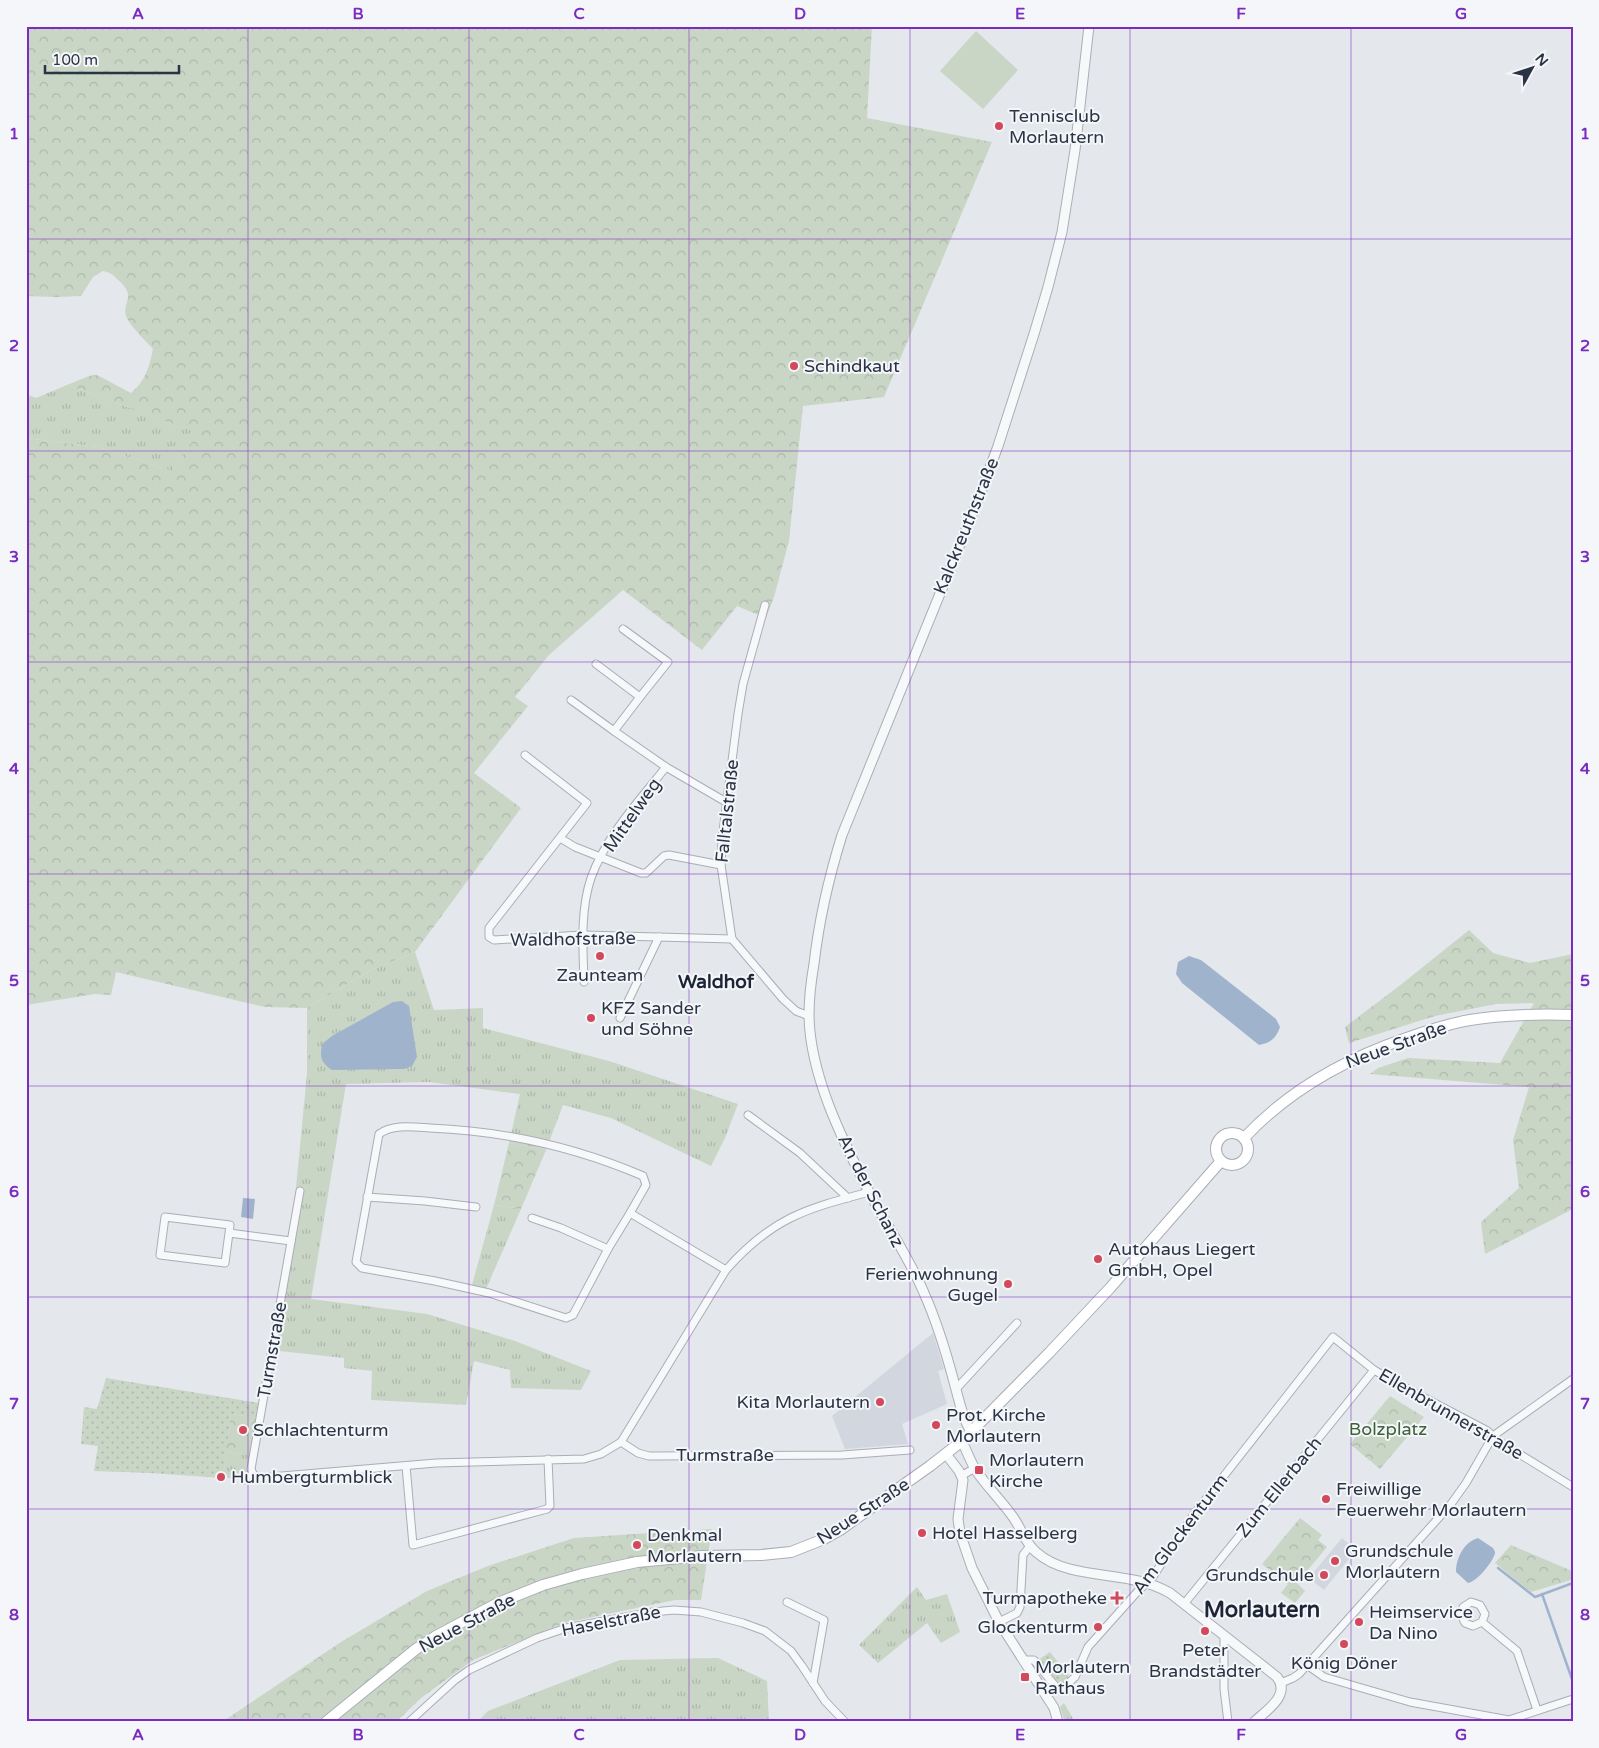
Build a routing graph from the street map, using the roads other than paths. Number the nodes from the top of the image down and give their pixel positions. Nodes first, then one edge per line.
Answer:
1 (1089, 26) edge
2 (765, 605) dead end
3 (623, 629) dead end
4 (596, 664) dead end
5 (640, 697) junction
6 (571, 700) dead end
7 (614, 731) junction
8 (525, 755) dead end
9 (666, 766) junction
10 (726, 802) junction
11 (560, 838) junction
12 (602, 857) junction
13 (721, 865) junction
14 (583, 936) junction
15 (659, 938) junction
16 (732, 939) junction
17 (584, 982) dead end
18 (809, 1016) junction
19 (1573, 1016) edge
20 (620, 1018) dead end
21 (748, 1115) dead end
22 (1244, 1138) junction
23 (1221, 1161) junction
24 (300, 1191) dead end
25 (869, 1192) junction
26 (367, 1198) junction
27 (848, 1198) junction
28 (476, 1207) dead end
29 (630, 1214) junction
30 (532, 1218) dead end
31 (229, 1233) junction
32 (292, 1241) junction
33 (608, 1249) junction
34 (726, 1270) junction
35 (1018, 1323) dead end
36 (1333, 1337) joint
37 (1374, 1370) junction
38 (1573, 1379) edge
39 (956, 1389) junction
40 (971, 1432) junction
41 (1493, 1436) junction
42 (962, 1441) junction
43 (621, 1442) junction
44 (910, 1450) dead end
45 (946, 1454) junction
46 (548, 1459) junction
47 (406, 1466) junction
48 (975, 1468) junction
49 (252, 1474) junction
50 (961, 1476) junction
51 (244, 1480) dead end
52 (1573, 1487) edge
53 (1030, 1546) junction
54 (1148, 1583) junction
55 (787, 1602) dead end
56 (1184, 1604) junction
57 (1000, 1622) junction
58 (1482, 1622) dead end
59 (1224, 1636) junction
60 (1023, 1660) junction
61 (1307, 1665) junction
62 (1281, 1682) junction
63 (813, 1683) junction
64 (1573, 1698) edge
65 (1537, 1710) junction
66 (326, 1722) edge
67 (409, 1722) edge
68 (845, 1722) edge
69 (1058, 1722) edge
70 (1228, 1722) edge
71 (1254, 1722) edge

1 - 18 street, Kalckreuthstraße
2 - 10 street, Falltalstraße
3 - 5 street
4 - 5 street
5 - 7 street
6 - 7 street
7 - 9 street
8 - 11 street
9 - 10 street
9 - 12 street, Mittelweg
10 - 13 street, Falltalstraße
11 - 12 street
11 - 14 street, Waldhofstraße
12 - 13 street
12 - 14 street, Mittelweg
13 - 16 street, Falltalstraße
14 - 15 street, Waldhofstraße
14 - 17 street, Mittelweg
15 - 16 street, Waldhofstraße
15 - 20 street, Waldhofstraße
16 - 18 street
18 - 25 street, An der Schanz
19 - 22 main road, Neue Straße
21 - 27 street
22 - 23 main road
22 - 23 main road
23 - 40 main road, Neue Straße
24 - 32 street, Turmstraße
25 - 27 street
25 - 39 street, An der Schanz
26 - 28 street
26 - 29 street
26 - 33 street
27 - 34 street
29 - 33 street
29 - 34 street
30 - 33 street
31 - 31 street
31 - 32 street
32 - 49 street, Turmstraße
34 - 43 street
35 - 39 street
36 - 37 street, Ellenbrunnerstraße
36 - 54 street, Am Glockenturm
37 - 41 street, Ellenbrunnerstraße
37 - 56 street, Zum Ellerbach
38 - 41 street
39 - 40 street, An der Schanz
40 - 42 main road, Neue Straße
41 - 52 street, Ellenbrunnerstraße
41 - 61 street
42 - 45 main road, Neue Straße
42 - 48 street
43 - 44 street, Turmstraße
43 - 46 street
45 - 50 street
45 - 66 main road, Neue Straße
46 - 47 street
46 - 47 street
47 - 49 street
48 - 50 street
48 - 53 street
49 - 51 street
50 - 57 street
53 - 54 street
53 - 57 street
54 - 56 street
54 - 60 street, Am Glockenturm
55 - 63 street
56 - 59 street
57 - 60 street
58 - 65 street
59 - 62 street
59 - 70 street
60 - 69 street
61 - 62 street
61 - 65 street
62 - 71 street
63 - 67 street, Haselstraße
63 - 68 street, Haselstraße
64 - 65 street

